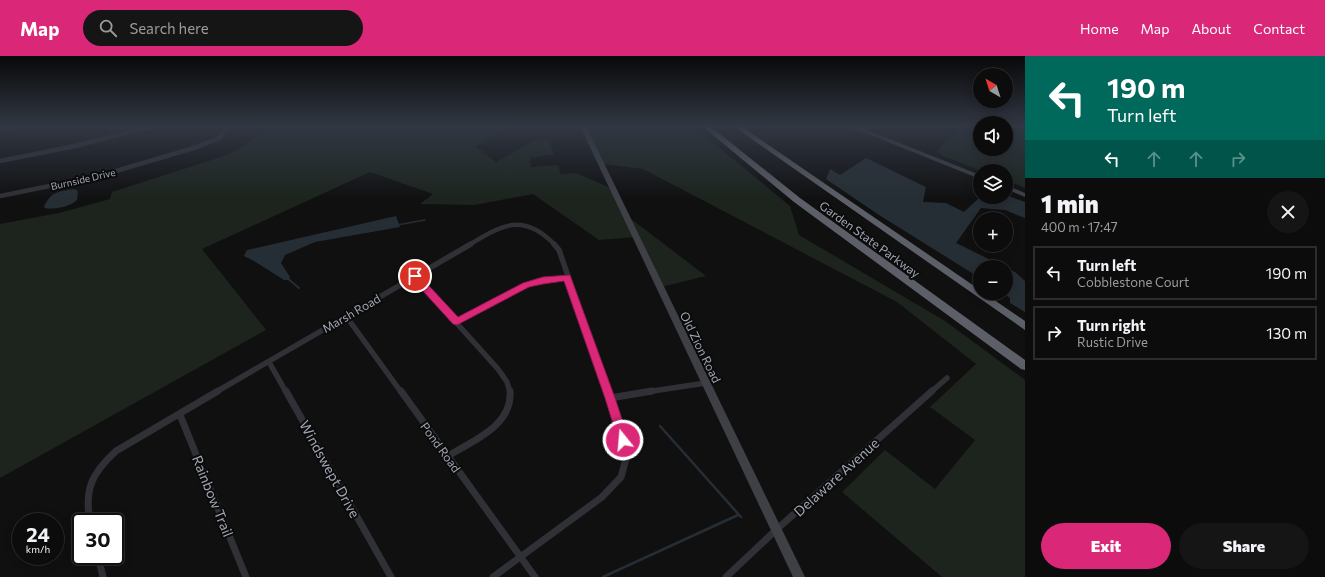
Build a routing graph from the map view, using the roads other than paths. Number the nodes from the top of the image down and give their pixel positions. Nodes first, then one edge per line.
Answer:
1 (53, 150) edge
2 (186, 150) edge
3 (595, 150) edge
4 (735, 150) edge
5 (771, 150) edge
6 (912, 150) edge
7 (0, 161) edge
8 (973, 174) edge
9 (1013, 190) edge
10 (1025, 195) edge
11 (0, 196) edge
12 (415, 276) junction
13 (567, 278) junction
14 (346, 316) junction
15 (457, 322) junction
16 (1025, 326) edge
17 (269, 362) junction
18 (1025, 366) edge
19 (947, 378) dead end
20 (706, 384) junction
21 (610, 398) junction
22 (180, 415) junction
23 (448, 456) junction
24 (88, 513) edge
25 (776, 530) junction
26 (520, 556) junction
27 (100, 565) edge
28 (103, 577) edge
29 (246, 577) edge
30 (391, 577) edge
31 (493, 577) edge
32 (535, 577) edge
33 (726, 577) edge
34 (799, 577) edge

1 - 7 street
2 - 11 street, Burnside Drive
3 - 20 street, Old Zion Road
4 - 18 highway, Garden State Parkway
5 - 16 highway, Garden State Parkway
6 - 8 street
9 - 10 street
12 - 13 street, Marsh Road
12 - 14 street, Marsh Road
12 - 15 street
13 - 15 street
13 - 21 street, Marsh Road
14 - 17 street, Marsh Road
14 - 23 street, Pond Road
15 - 23 street
17 - 22 street, Marsh Road
17 - 30 street, Windswept Drive
19 - 25 street, Delaware Avenue
20 - 21 street
20 - 25 street, Old Zion Road
21 - 26 street, Marsh Road
22 - 24 street, Marsh Road
22 - 29 street, Rainbow Trail
23 - 26 street, Pond Road
25 - 33 street, Delaware Avenue
25 - 34 street, Old Zion Road
26 - 31 street, Marsh Road
26 - 32 street, Pond Road
27 - 28 street

